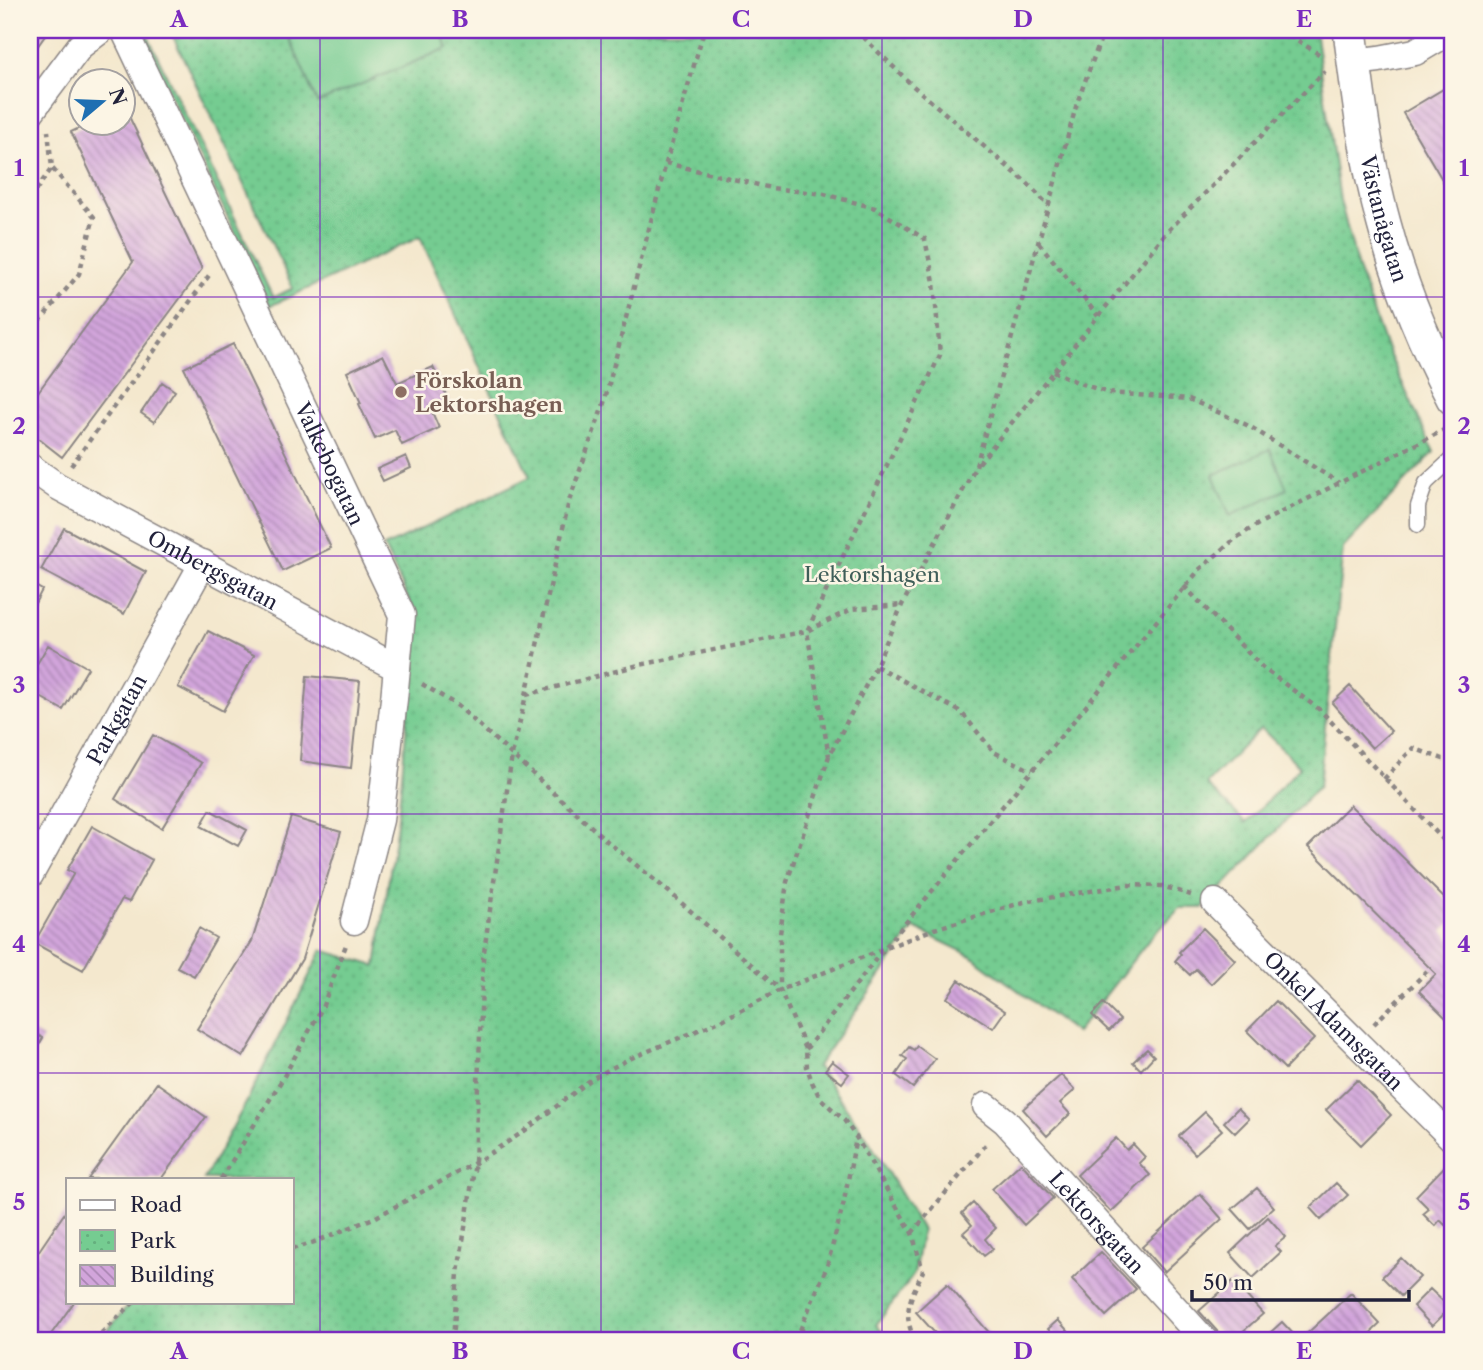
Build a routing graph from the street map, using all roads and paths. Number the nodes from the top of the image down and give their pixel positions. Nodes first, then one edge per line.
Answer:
1 (101, 30) edge
2 (124, 30) edge
3 (704, 30) edge
4 (856, 30) edge
5 (1104, 30) edge
6 (1281, 30) edge
7 (1350, 30) edge
8 (1452, 30) edge
9 (1344, 63) junction
10 (37, 104) edge
11 (666, 163) junction
12 (52, 168) junction
13 (30, 198) edge
14 (1050, 206) junction
15 (1039, 243) junction
16 (229, 248) junction
17 (1098, 316) junction
18 (30, 327) edge
19 (1053, 371) junction
20 (1453, 398) edge
21 (1453, 425) edge
22 (1453, 458) edge
23 (976, 466) junction
24 (30, 467) edge
25 (1339, 483) junction
26 (57, 486) junction
27 (1418, 525) dead end
28 (203, 563) junction
29 (1184, 586) junction
30 (902, 606) junction
31 (807, 631) junction
32 (876, 666) junction
33 (397, 668) junction
34 (526, 695) junction
35 (512, 755) junction
36 (829, 757) junction
37 (1453, 759) edge
38 (1032, 771) junction
39 (1384, 779) junction
40 (1453, 850) edge
41 (30, 875) edge
42 (1215, 902) joint
43 (354, 921) joint
44 (883, 950) junction
45 (1430, 968) dead end
46 (780, 990) junction
47 (1356, 1041) junction
48 (806, 1049) junction
49 (995, 1114) joint
50 (856, 1137) junction
51 (1453, 1139) edge
52 (475, 1163) junction
53 (222, 1178) edge
54 (912, 1233) junction
55 (294, 1248) edge
56 (132, 1304) edge
57 (800, 1330) junction
58 (94, 1340) edge
59 (453, 1340) edge
60 (796, 1340) edge
61 (877, 1340) edge
62 (915, 1340) edge
63 (1204, 1340) edge

1 - 10 street
2 - 16 street, Valkebogatan
3 - 11 path
4 - 14 path
5 - 14 path
6 - 9 path
7 - 9 street, Västanågatan
8 - 9 street
9 - 17 path
9 - 20 street, Västanågatan
10 - 12 path
11 - 31 path
11 - 34 path
12 - 13 path
12 - 18 path
14 - 15 path
15 - 17 path
15 - 23 path
16 - 26 path
16 - 33 street, Valkebogatan
17 - 19 path
19 - 23 path
19 - 25 path
21 - 25 path
22 - 27 lane
23 - 30 path
24 - 26 street, Ombergsgatan
25 - 29 path
26 - 28 street, Ombergsgatan
28 - 33 street, Ombergsgatan
28 - 41 street, Parkgatan
29 - 38 path
29 - 39 path
30 - 31 path
30 - 32 path
31 - 34 path
31 - 36 path
32 - 36 path
32 - 38 path
33 - 35 path
33 - 43 street, Valkebogatan
34 - 35 path
35 - 46 path
35 - 52 path
36 - 46 path
37 - 39 path
38 - 44 path
39 - 40 path
42 - 44 path
42 - 47 street, Onkel Adamsgatan
43 - 53 path
44 - 46 path
44 - 48 path
45 - 47 path
46 - 48 path
46 - 52 path
47 - 51 street, Onkel Adamsgatan
48 - 50 path
49 - 54 path
49 - 63 street, Lektorsgatan
50 - 54 path
50 - 57 path
52 - 55 path
52 - 59 path
54 - 62 path
56 - 58 path
57 - 60 path
57 - 61 path

